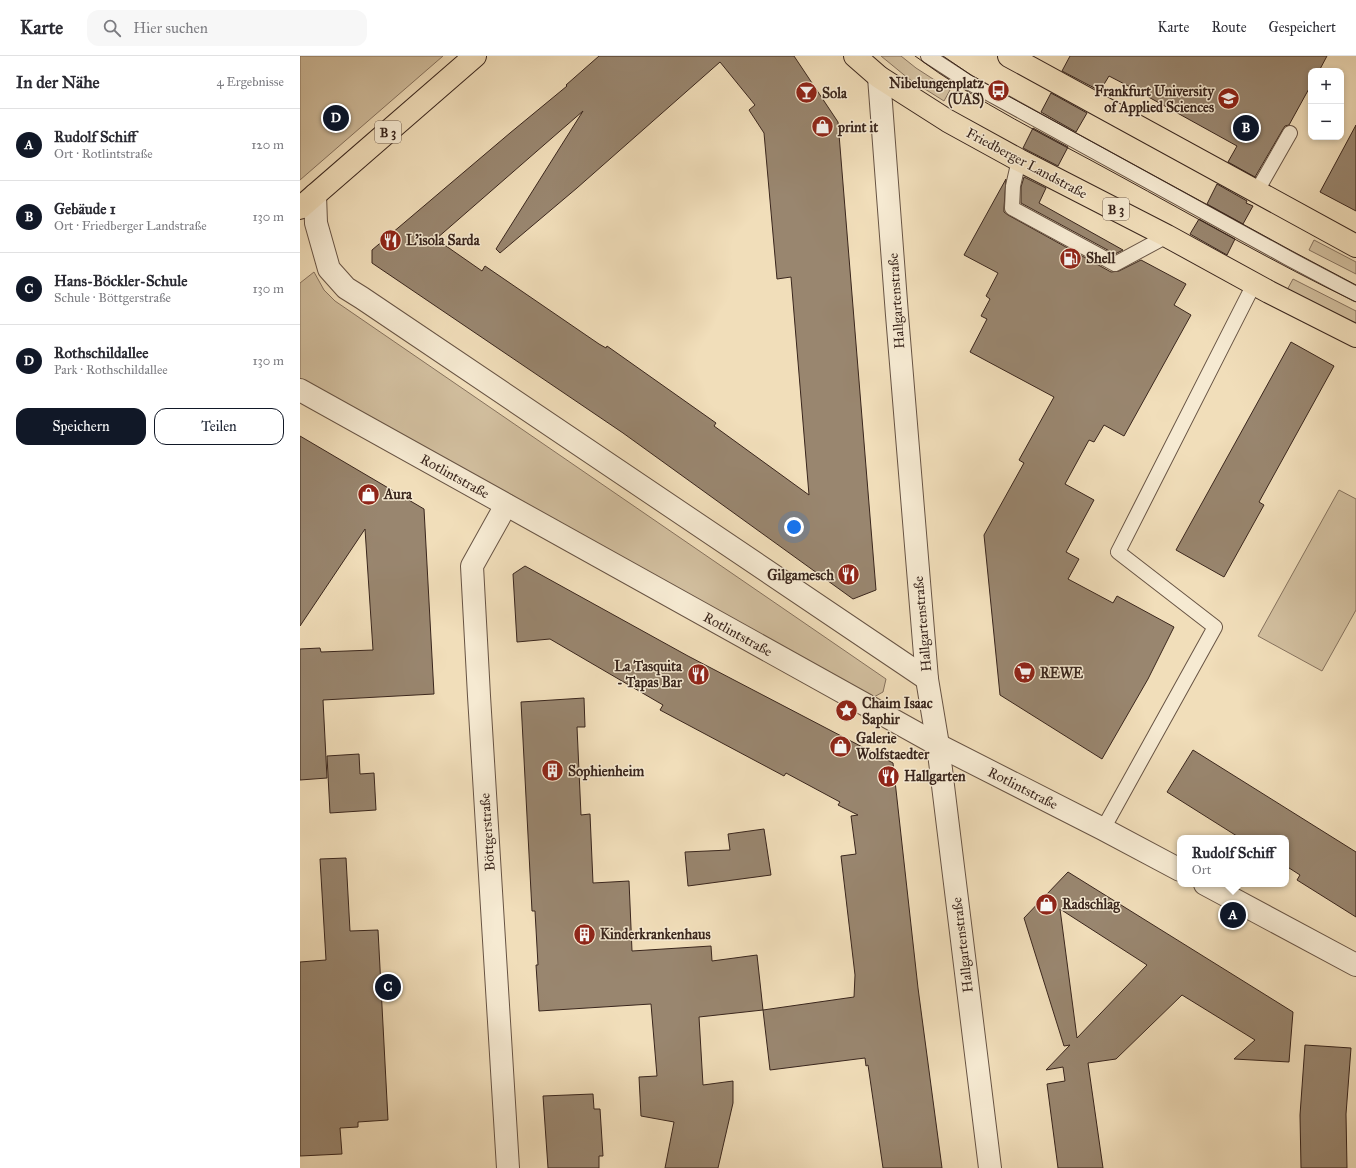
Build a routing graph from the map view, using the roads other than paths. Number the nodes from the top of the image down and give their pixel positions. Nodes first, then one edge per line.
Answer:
1 (476, 56) edge
2 (855, 56) edge
3 (928, 56) edge
4 (1009, 56) edge
5 (879, 77) junction
6 (1290, 133) dead end
7 (1019, 160) junction
8 (1257, 191) junction
9 (308, 201) edge
10 (1167, 236) junction
11 (1356, 246) edge
12 (1254, 284) junction
13 (1356, 294) edge
14 (1356, 336) edge
15 (300, 390) edge
16 (506, 504) junction
17 (927, 679) junction
18 (938, 745) junction
19 (1103, 829) junction
20 (1177, 868) edge
21 (1211, 887) edge
22 (1356, 965) edge
23 (508, 1168) edge
24 (990, 1168) edge

1 - 9 main road, B 3
2 - 5 main road, Friedberger Landstraße / B 3
3 - 13 lane
4 - 8 main road
5 - 7 main road, Friedberger Landstraße / B 3
5 - 17 street, Hallgartenstraße
6 - 8 lane
7 - 10 main road, Friedberger Landstraße / B 3
7 - 10 lane
8 - 11 main road
9 - 17 street
10 - 12 main road, Friedberger Landstraße / B 3
12 - 14 main road, Friedberger Landstraße / B 3
12 - 19 lane
15 - 16 street, Rotlintstraße
16 - 18 street, Rotlintstraße
16 - 23 street, Böttgerstraße
17 - 18 street, Hallgartenstraße
18 - 19 street, Rotlintstraße
18 - 24 street, Hallgartenstraße
19 - 20 street, Rotlintstraße
21 - 22 street

